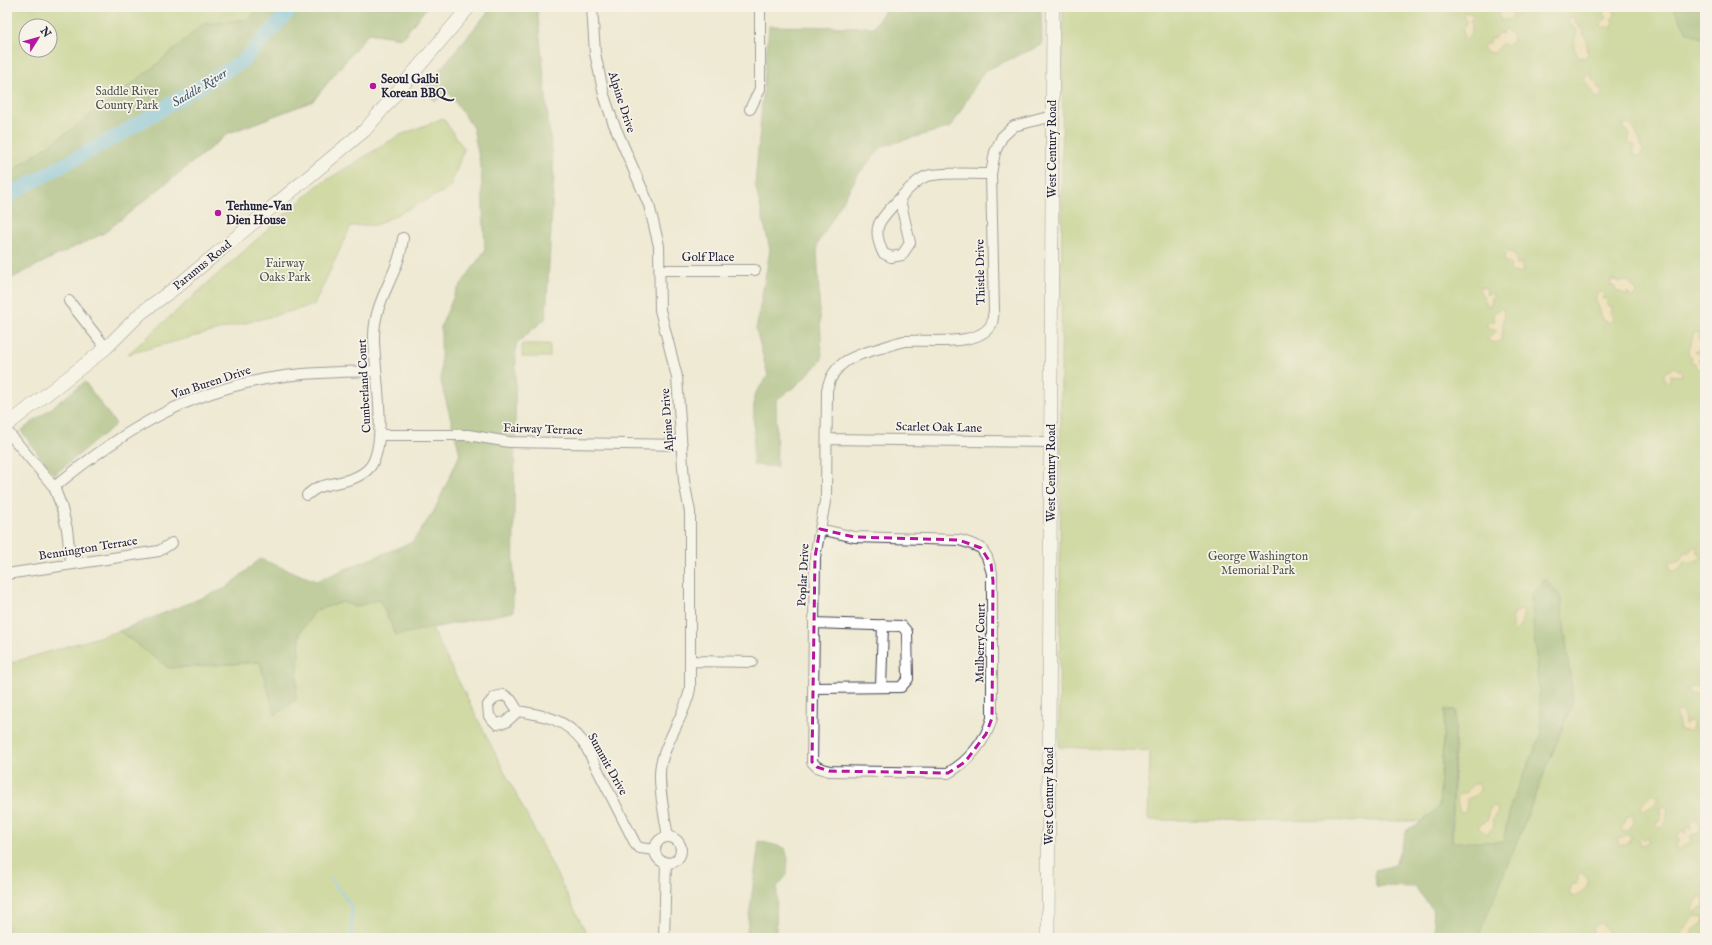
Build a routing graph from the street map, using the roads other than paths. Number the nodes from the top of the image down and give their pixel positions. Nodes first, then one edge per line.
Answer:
1 (469, 7) edge
2 (592, 7) edge
3 (760, 7) edge
4 (1053, 7) edge
5 (750, 109) dead end
6 (1052, 116) junction
7 (991, 174) junction
8 (900, 200) junction
9 (404, 238) dead end
10 (660, 270) junction
11 (755, 270) dead end
12 (69, 301) dead end
13 (106, 348) junction
14 (857, 354) joint
15 (376, 371) junction
16 (7, 425) edge
17 (7, 431) edge
18 (380, 435) junction
19 (827, 439) junction
20 (1051, 442) junction
21 (682, 445) junction
22 (54, 487) junction
23 (307, 495) dead end
24 (820, 529) junction
25 (172, 543) dead end
26 (71, 563) junction
27 (7, 574) edge
28 (814, 623) junction
29 (883, 625) junction
30 (691, 661) junction
31 (752, 662) dead end
32 (881, 687) junction
33 (813, 688) junction
34 (518, 712) dead end
35 (835, 771) joint
36 (668, 837) junction
37 (655, 850) junction
38 (666, 862) junction
39 (664, 938) edge
40 (1048, 938) edge

1 - 13 main road, Paramus Road
2 - 10 street, Alpine Drive
3 - 5 street
4 - 6 main road, West Century Road
6 - 7 street, Thistle Drive
6 - 20 main road, West Century Road
7 - 8 street
7 - 14 street, Thistle Drive
8 - 8 street
9 - 15 street, Cumberland Court
10 - 11 street, Golf Place
10 - 21 street, Alpine Drive
12 - 13 street
13 - 16 main road, Paramus Road
14 - 19 street, Poplar Drive
15 - 18 street, Cumberland Court
15 - 22 street, Van Buren Drive
17 - 22 street
18 - 21 street, Fairway Terrace
18 - 23 street, Cumberland Court
19 - 20 street, Scarlet Oak Lane
19 - 24 street, Poplar Drive
20 - 40 main road, West Century Road
21 - 30 street, Alpine Drive
22 - 26 street
24 - 28 street, Poplar Drive
24 - 35 street, Mulberry Court
25 - 26 street, Bennington Terrace
26 - 27 street, Bennington Terrace
28 - 29 street
28 - 33 street, Poplar Drive
29 - 32 street
29 - 32 street
30 - 31 street
30 - 36 street, Alpine Drive
32 - 33 street
33 - 35 street, Poplar Drive
34 - 37 street, Summit Drive
36 - 37 street
36 - 38 street
37 - 38 street
38 - 39 street

